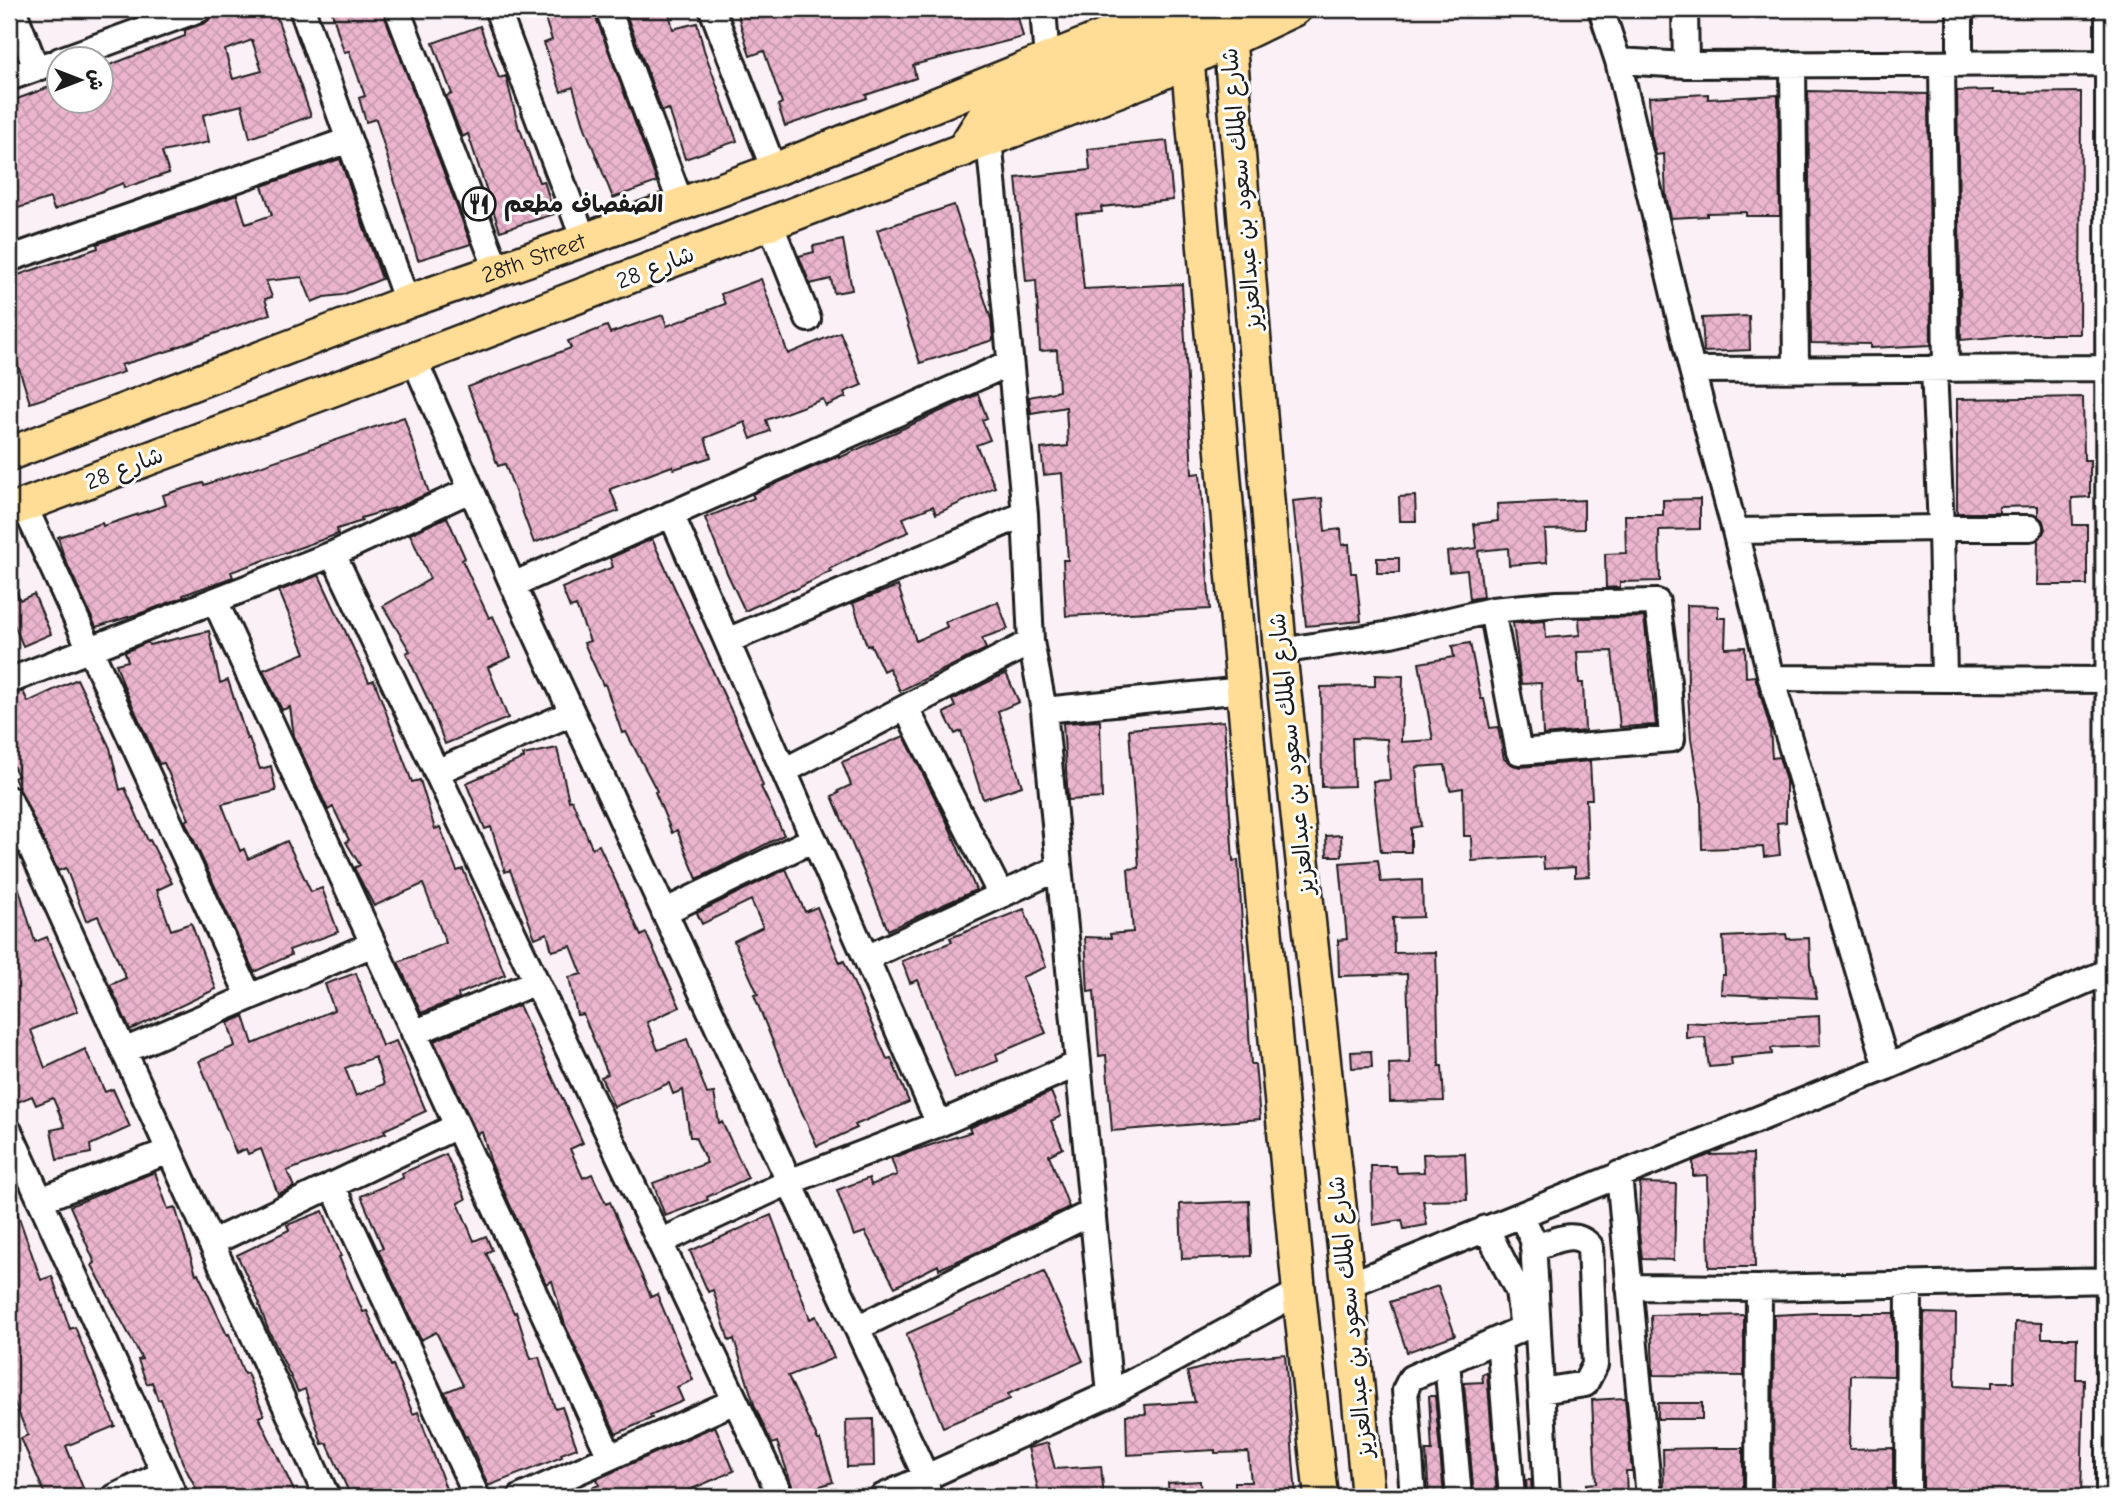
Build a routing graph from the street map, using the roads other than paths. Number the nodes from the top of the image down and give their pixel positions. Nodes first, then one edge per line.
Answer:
1 (13, 9) edge
2 (200, 9) edge
3 (302, 9) edge
4 (397, 9) edge
5 (497, 9) edge
6 (608, 9) edge
7 (712, 9) edge
8 (1043, 9) edge
9 (1295, 9) edge
10 (1601, 9) edge
11 (1685, 9) edge
12 (1960, 9) edge
13 (2108, 9) edge
14 (1230, 18) edge
15 (1182, 28) edge
16 (98, 46) edge
17 (1047, 60) junction
18 (1618, 61) junction
19 (2111, 63) edge
20 (1794, 64) junction
21 (1951, 64) junction
22 (46, 65) edge
23 (1686, 65) junction
24 (36, 68) junction
25 (9, 78) edge
26 (349, 140) junction
27 (975, 145) junction
28 (774, 170) junction
29 (681, 204) junction
30 (2111, 218) edge
31 (770, 223) junction
32 (584, 240) junction
33 (9, 259) edge
34 (497, 270) junction
35 (407, 302) junction
36 (808, 319) dead end
37 (414, 359) junction
38 (1010, 363) junction
39 (1797, 368) junction
40 (1940, 368) junction
41 (2111, 368) edge
42 (1692, 370) junction
43 (11, 446) edge
44 (470, 490) junction
45 (16, 508) edge
46 (671, 514) junction
47 (1025, 514) junction
48 (2111, 519) edge
49 (1941, 528) junction
50 (2029, 528) dead end
51 (1735, 531) junction
52 (333, 554) junction
53 (513, 585) junction
54 (215, 601) junction
55 (1492, 610) junction
56 (727, 641) junction
57 (1031, 642) junction
58 (89, 649) junction
59 (1280, 651) junction
60 (1771, 678) junction
61 (1944, 679) junction
62 (2111, 680) edge
63 (9, 681) edge
64 (1243, 690) junction
65 (906, 708) junction
66 (1044, 710) junction
67 (572, 713) junction
68 (784, 771) junction
69 (436, 772) junction
70 (9, 799) edge
71 (814, 839) junction
72 (1059, 868) junction
73 (1002, 895) junction
74 (664, 912) junction
75 (373, 944) junction
76 (866, 958) junction
77 (2111, 971) edge
78 (536, 982) junction
79 (249, 996) junction
80 (414, 1033) junction
81 (124, 1051) junction
82 (1078, 1063) junction
83 (1887, 1067) junction
84 (939, 1124) junction
85 (457, 1126) junction
86 (9, 1131) edge
87 (169, 1151) junction
88 (1619, 1174) junction
89 (789, 1182) junction
90 (332, 1185) junction
91 (40, 1200) junction
92 (1093, 1212) junction
93 (1521, 1215) junction
94 (1486, 1228) junction
95 (211, 1242) junction
96 (660, 1242) junction
97 (1533, 1248) junction
98 (2111, 1279) edge
99 (1909, 1284) junction
100 (1348, 1285) junction
101 (1629, 1287) junction
102 (1759, 1288) junction
103 (1299, 1292) junction
104 (1530, 1325) junction
105 (857, 1328) junction
106 (1499, 1339) junction
107 (1447, 1362) junction
108 (1541, 1391) junction
109 (1110, 1394) junction
110 (736, 1401) junction
111 (610, 1457) junction
112 (164, 1473) junction
113 (927, 1487) edge
114 (115, 1497) edge
115 (175, 1497) edge
116 (327, 1497) edge
117 (477, 1497) edge
118 (521, 1497) edge
119 (781, 1497) edge
120 (882, 1497) edge
121 (1321, 1497) edge
122 (1368, 1497) edge
123 (1413, 1497) edge
124 (1458, 1497) edge
125 (1512, 1497) edge
126 (1547, 1497) edge
127 (1648, 1497) edge
128 (1758, 1497) edge
129 (1908, 1497) edge
130 (2109, 1497) edge

1 - 24 street
2 - 16 street
3 - 26 street
4 - 34 street
5 - 32 street
6 - 29 street
7 - 28 street
8 - 17 street
9 - 14 main road
10 - 18 street
11 - 23 street
12 - 21 street
13 - 19 street
14 - 15 main road
14 - 59 main road, شارع الملك سعود بن عبدالعزيز
15 - 17 main road, 28th Street
15 - 27 main road
15 - 64 main road, شارع الملك سعود بن عبدالعزيز
17 - 28 main road, 28th Street
18 - 23 street
18 - 42 street
19 - 21 street
19 - 30 street
20 - 21 street
20 - 23 street
20 - 39 street
21 - 40 street
22 - 24 street
24 - 25 street
26 - 33 street
26 - 35 street
27 - 31 main road, شارع 28
27 - 38 street
28 - 29 main road, 28th Street
29 - 32 main road, 28th Street
30 - 41 street
31 - 36 street
31 - 37 main road, شارع 28
32 - 34 main road, 28th Street
34 - 35 main road, 28th Street
35 - 43 main road, 28th Street
37 - 44 street
37 - 45 main road, شارع 28
38 - 46 street
38 - 47 street
39 - 40 street
39 - 42 street
40 - 41 street
40 - 49 street
41 - 48 street
42 - 51 street
44 - 52 street
44 - 53 street
45 - 58 street
46 - 53 street
46 - 56 street
47 - 56 street
47 - 57 street
48 - 62 street
49 - 50 street
49 - 51 street
49 - 61 street
51 - 60 street
52 - 54 street
52 - 69 street
53 - 67 street
54 - 58 street
54 - 75 street
55 - 55 street
55 - 59 street
56 - 68 street
57 - 65 street
57 - 66 street
58 - 63 street
58 - 79 street
59 - 100 main road, شارع الملك سعود بن عبدالعزيز
60 - 61 street
60 - 83 street
61 - 62 street
62 - 77 street
64 - 66 street
64 - 103 main road, شارع الملك سعود بن عبدالعزيز
65 - 68 street
65 - 73 street
66 - 72 street
67 - 69 street
67 - 74 street
68 - 71 street
69 - 78 street
70 - 81 street
71 - 74 street
71 - 76 street
72 - 73 street
72 - 82 street
73 - 76 street
74 - 89 street
75 - 79 street
75 - 80 street
76 - 84 street
77 - 83 street
77 - 98 street
78 - 80 street
78 - 96 street
79 - 81 street
80 - 85 street
81 - 87 street
82 - 84 street
82 - 92 street
83 - 88 street
84 - 89 street
85 - 90 street
85 - 111 street
86 - 91 street
87 - 91 street
87 - 95 street
88 - 93 street
88 - 101 street
89 - 96 street
89 - 105 street
90 - 95 street
90 - 117 street
91 - 112 street
92 - 105 street
92 - 109 street
93 - 94 street
93 - 97 street
94 - 100 street
94 - 104 street
95 - 116 street
96 - 110 street
97 - 104 street
97 - 108 street
98 - 99 street
98 - 130 street
99 - 102 street
99 - 129 street
100 - 122 main road, شارع الملك سعود بن عبدالعزيز
101 - 102 street
101 - 127 street
102 - 128 street
103 - 109 street
103 - 121 main road, شارع الملك سعود بن عبدالعزيز
104 - 106 street
104 - 108 street
105 - 113 street
106 - 107 street
106 - 125 street
107 - 123 street
107 - 124 street
108 - 126 street
109 - 113 street
110 - 111 street
110 - 119 street
111 - 118 street
112 - 114 street
112 - 115 street
113 - 120 street

